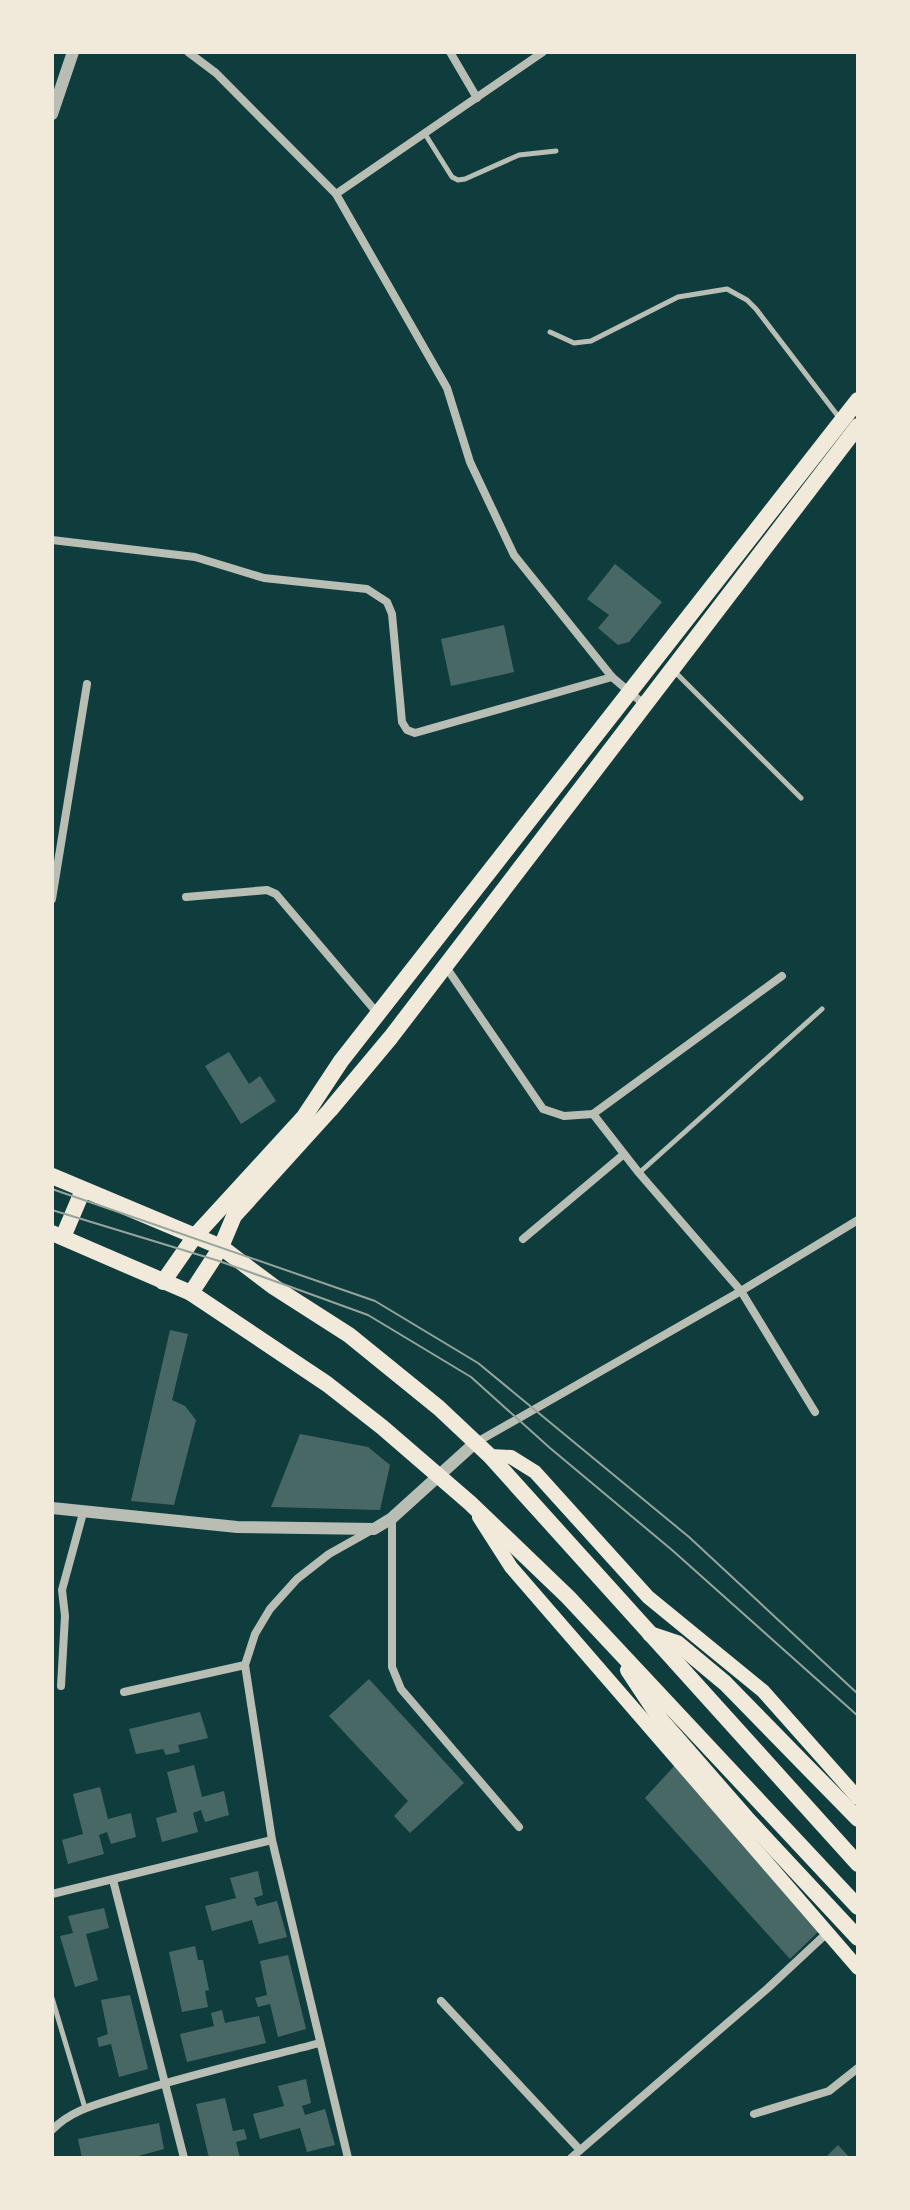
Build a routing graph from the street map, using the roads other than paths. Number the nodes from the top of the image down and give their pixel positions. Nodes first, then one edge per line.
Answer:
1 (73, 52) edge
2 (188, 52) edge
3 (450, 52) edge
4 (543, 52) edge
5 (477, 98) junction
6 (52, 114) edge
7 (425, 134) junction
8 (556, 151) dead end
9 (336, 194) junction
10 (550, 332) dead end
11 (858, 400) edge
12 (841, 421) junction
13 (858, 426) edge
14 (52, 540) edge
15 (673, 670) junction
16 (612, 677) junction
17 (87, 684) dead end
18 (628, 693) junction
19 (646, 706) junction
20 (801, 798) dead end
21 (186, 897) dead end
22 (52, 899) edge
23 (446, 967) junction
24 (782, 976) dead end
25 (822, 1009) dead end
26 (379, 1015) junction
27 (593, 1114) junction
28 (624, 1154) junction
29 (639, 1173) junction
30 (52, 1176) edge
31 (83, 1190) junction
32 (858, 1220) edge
33 (57, 1235) edge
34 (195, 1236) junction
35 (523, 1239) dead end
36 (221, 1247) junction
37 (163, 1282) junction
38 (741, 1291) junction
39 (191, 1293) junction
40 (815, 1412) dead end
41 (476, 1442) junction
42 (490, 1456) junction
43 (439, 1477) junction
44 (470, 1503) junction
45 (52, 1508) edge
46 (83, 1513) junction
47 (392, 1518) junction
48 (374, 1529) junction
49 (648, 1633) junction
50 (613, 1644) junction
51 (245, 1665) junction
52 (61, 1686) dead end
53 (124, 1692) dead end
54 (858, 1798) edge
55 (858, 1819) edge
56 (519, 1827) dead end
57 (272, 1840) junction
58 (858, 1864) edge
59 (113, 1880) junction
60 (52, 1894) edge
61 (858, 1907) edge
62 (827, 1933) junction
63 (858, 1938) edge
64 (858, 1968) edge
65 (52, 1998) edge
66 (441, 2001) dead end
67 (320, 2043) junction
68 (858, 2068) edge
69 (163, 2083) junction
70 (85, 2108) junction
71 (754, 2114) dead end
72 (52, 2130) edge
73 (580, 2150) junction
74 (184, 2158) edge
75 (348, 2158) edge
76 (571, 2158) edge

1 - 6 street
2 - 9 street
3 - 5 street
4 - 5 street
5 - 7 street
7 - 8 lane
7 - 9 street
9 - 16 street
10 - 12 lane
11 - 12 main road
12 - 18 main road
13 - 15 main road
14 - 16 street
15 - 19 main road
15 - 20 lane
16 - 18 street
17 - 22 street
18 - 19 street
18 - 26 main road
19 - 23 main road
21 - 26 street
23 - 27 street
23 - 36 main road
24 - 27 street
25 - 29 lane
26 - 34 main road
27 - 28 street
28 - 29 street
28 - 35 street
29 - 38 street
30 - 31 main road
31 - 33 main road
31 - 34 main road
32 - 38 street
33 - 37 main road
34 - 36 main road
34 - 37 main road
36 - 39 main road
36 - 41 main road
37 - 39 main road
38 - 40 street
38 - 41 street
39 - 43 main road
41 - 42 main road
41 - 43 street
42 - 49 main road
42 - 54 main road
43 - 44 main road
43 - 47 street
44 - 50 main road
44 - 62 main road
45 - 46 street
46 - 48 street
46 - 52 street
47 - 48 street
47 - 56 street
48 - 51 street
49 - 55 main road
49 - 58 main road
50 - 61 main road
50 - 63 main road
51 - 53 street
51 - 57 street
57 - 59 street
57 - 67 street
59 - 60 street
59 - 69 street
62 - 64 main road
62 - 73 street
65 - 70 lane
66 - 73 street
67 - 69 street
67 - 75 street
68 - 71 street
69 - 70 street
69 - 74 street
70 - 72 street
73 - 76 street

